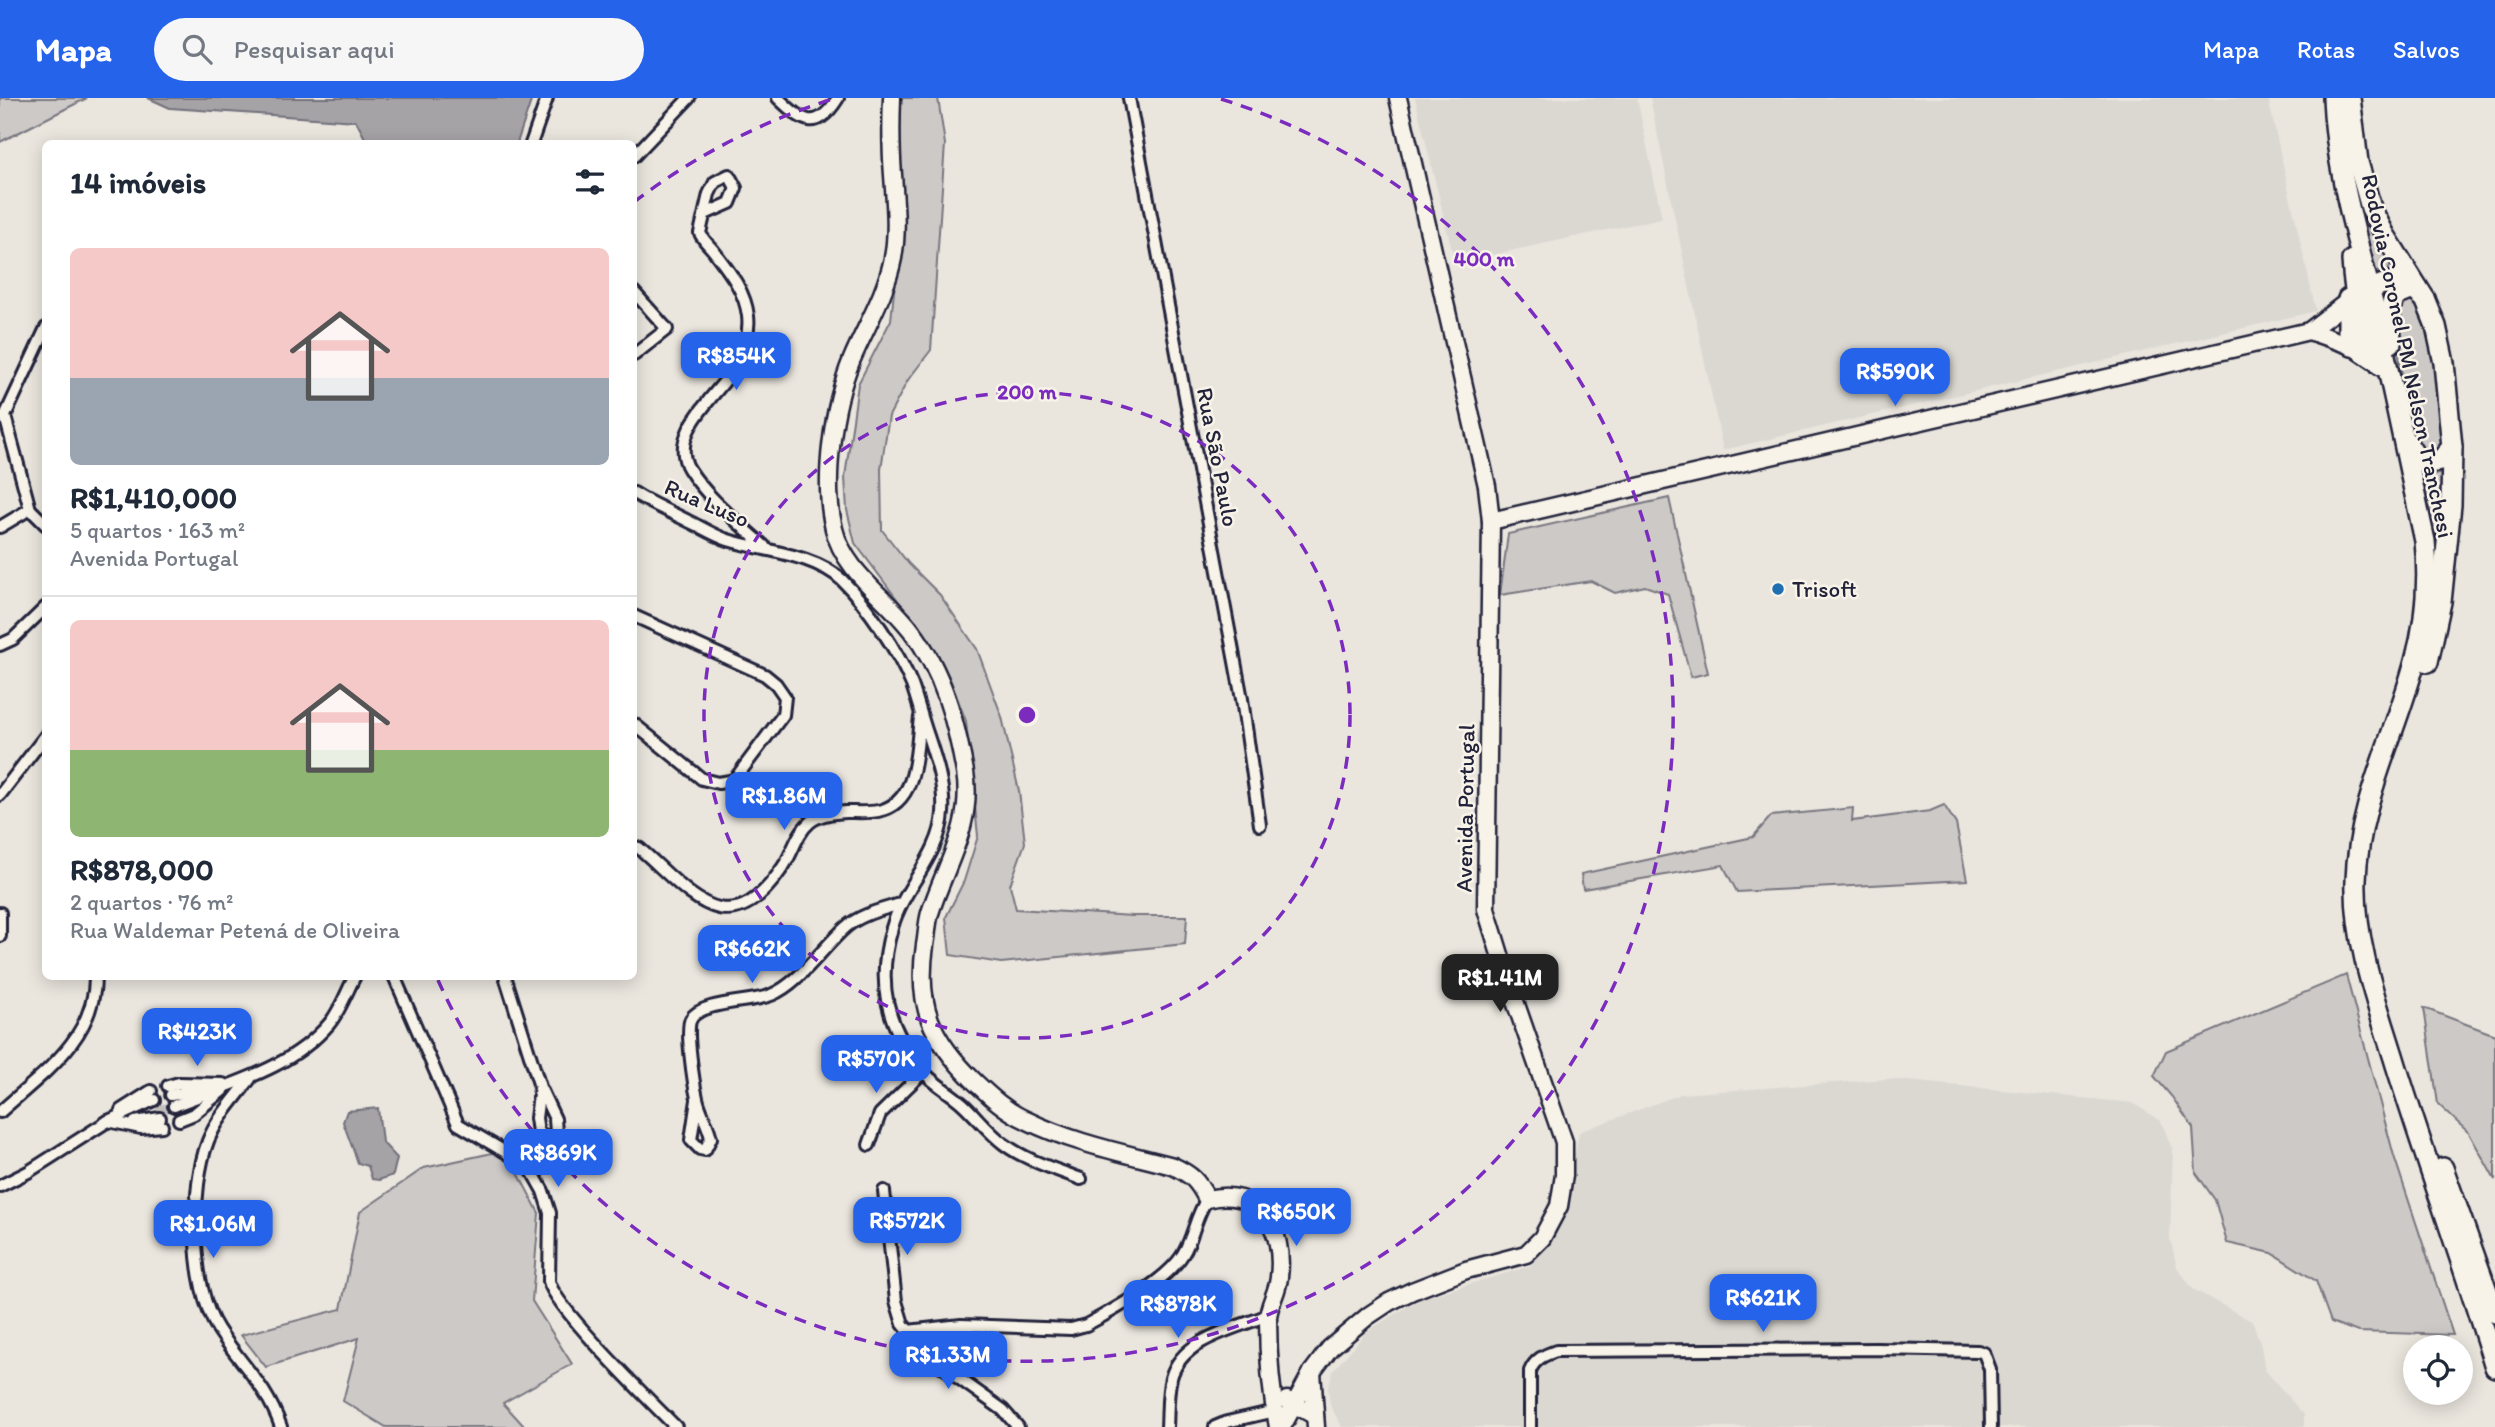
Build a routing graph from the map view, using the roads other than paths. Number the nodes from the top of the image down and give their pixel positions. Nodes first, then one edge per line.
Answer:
1 (547, 98) edge
2 (689, 98) edge
3 (778, 98) edge
4 (838, 98) edge
5 (892, 98) edge
6 (1129, 98) edge
7 (1398, 98) edge
8 (2333, 98) edge
9 (2350, 98) edge
10 (532, 140) edge
11 (637, 153) edge
12 (705, 214) dead end
13 (2352, 225) junction
14 (2419, 294) junction
15 (637, 295) edge
16 (2358, 296) junction
17 (2309, 331) junction
18 (42, 336) edge
19 (2352, 346) junction
20 (637, 353) edge
21 (2379, 365) junction
22 (2393, 391) junction
23 (3, 414) edge
24 (2402, 432) junction
25 (2452, 447) junction
26 (637, 495) edge
27 (30, 509) junction
28 (42, 521) edge
29 (1490, 521) junction
30 (0, 527) edge
31 (766, 548) junction
32 (42, 611) edge
33 (637, 617) edge
34 (0, 645) edge
35 (921, 714) junction
36 (637, 726) edge
37 (42, 739) edge
38 (0, 795) edge
39 (1260, 825) dead end
40 (637, 848) edge
41 (900, 904) junction
42 (0, 913) edge
43 (0, 936) edge
44 (95, 980) edge
45 (353, 980) edge
46 (396, 980) edge
47 (506, 980) edge
48 (923, 1072) junction
49 (250, 1079) junction
50 (230, 1085) junction
51 (540, 1087) dead end
52 (697, 1100) dead end
53 (0, 1112) edge
54 (108, 1121) junction
55 (869, 1145) dead end
56 (1081, 1179) dead end
57 (0, 1186) edge
58 (884, 1191) dead end
59 (1207, 1199) junction
60 (2466, 1272) junction
61 (2495, 1313) edge
62 (1268, 1314) junction
63 (908, 1331) junction
64 (2495, 1367) edge
65 (1312, 1372) junction
66 (2495, 1374) edge
67 (1272, 1382) junction
68 (1293, 1405) junction
69 (1315, 1421) edge
70 (1278, 1422) edge
71 (281, 1427) edge
72 (676, 1427) edge
73 (1018, 1427) edge
74 (1167, 1427) edge
75 (1215, 1427) edge
76 (1329, 1427) edge
77 (1530, 1427) edge
78 (1991, 1427) edge

1 - 10 street
2 - 11 street
3 - 4 street
5 - 59 street
6 - 39 street, Rua São Paulo
7 - 29 street, Avenida Portugal
8 - 13 highway, Rodovia Coronel PM Nelson Tranchesi
9 - 14 highway, Rodovia Coronel PM Nelson Tranchesi
12 - 31 street
13 - 16 highway, Rodovia Coronel PM Nelson Tranchesi
13 - 16 highway
14 - 16 highway
14 - 22 highway
14 - 25 highway, Rodovia Coronel PM Nelson Tranchesi
15 - 20 street
16 - 17 street
16 - 19 highway
16 - 21 highway
16 - 22 highway, Rodovia Coronel PM Nelson Tranchesi
17 - 19 street
17 - 29 street
18 - 23 street
19 - 21 street
21 - 22 highway
22 - 24 highway, Rodovia Coronel PM Nelson Tranchesi
23 - 27 street
24 - 25 highway
24 - 60 highway, Rodovia Coronel PM Nelson Tranchesi
25 - 61 highway, Rodovia Coronel PM Nelson Tranchesi
26 - 31 street, Rua Luso
27 - 28 street
27 - 30 street
29 - 65 street, Avenida Portugal
31 - 35 street, Rua Luso
32 - 34 street
33 - 36 street
35 - 40 street
35 - 41 street, Rua Luso
37 - 38 street
41 - 48 street, Rua Luso
41 - 52 street
42 - 43 street
44 - 53 street
45 - 49 street
46 - 72 street
47 - 51 street
48 - 55 street
48 - 56 street, Rua Luso
49 - 50 street
49 - 71 street
50 - 50 street
54 - 54 street
54 - 57 street
58 - 63 street
59 - 62 street
59 - 63 street
60 - 64 highway, Rodovia Coronel PM Nelson Tranchesi
60 - 66 highway, Rodovia Coronel PM Nelson Tranchesi
62 - 67 street
62 - 74 street
63 - 73 street
65 - 68 street, Avenida Portugal
65 - 69 street
67 - 68 street
67 - 70 street
68 - 69 street
68 - 70 street, Avenida Portugal
69 - 76 street
70 - 75 street
77 - 78 street

